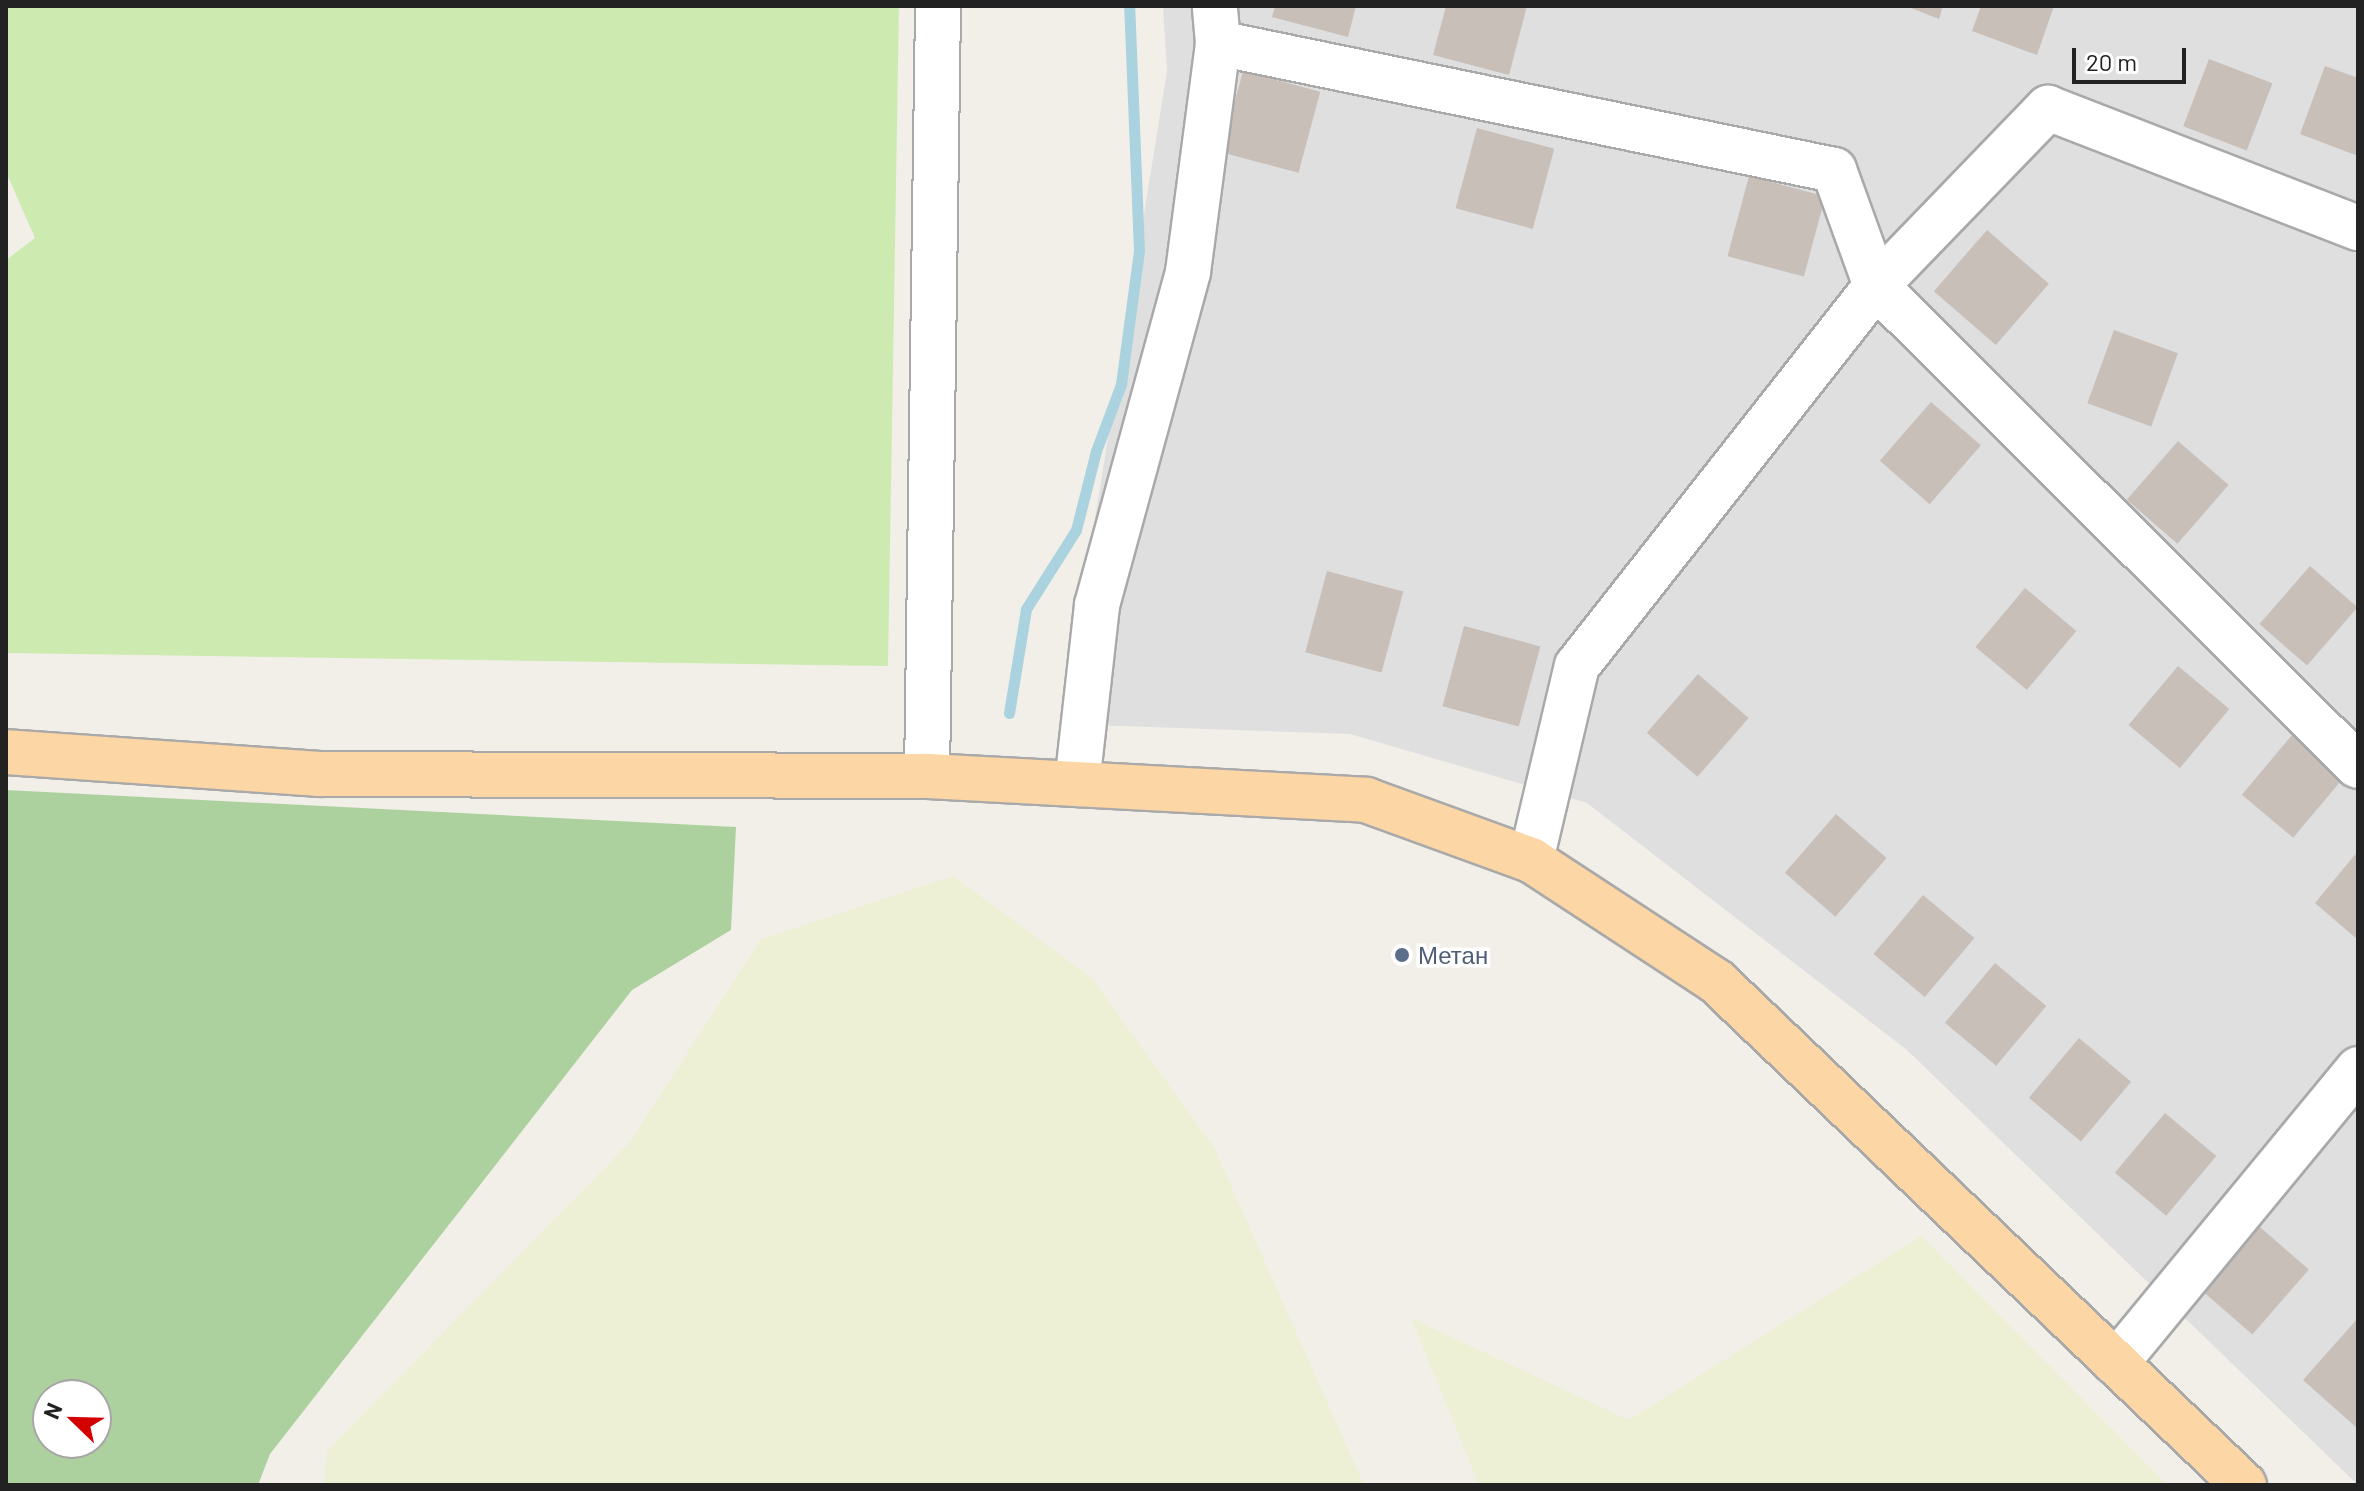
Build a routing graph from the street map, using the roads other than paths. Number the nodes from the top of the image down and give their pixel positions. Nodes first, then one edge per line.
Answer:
1 (938, 6) edge
2 (1216, 25) edge
3 (2358, 228) edge
4 (1876, 286) junction
5 (6, 752) edge
6 (2358, 766) edge
7 (927, 776) junction
8 (1077, 784) junction
9 (1531, 860) junction
10 (2358, 1069) edge
11 (2116, 1363) junction
12 (2244, 1485) edge

1 - 7 street
2 - 4 street
2 - 8 street
3 - 4 street
4 - 6 street
4 - 9 street
5 - 7 main road
7 - 8 main road
8 - 9 main road
9 - 11 main road
10 - 11 street
11 - 12 main road

